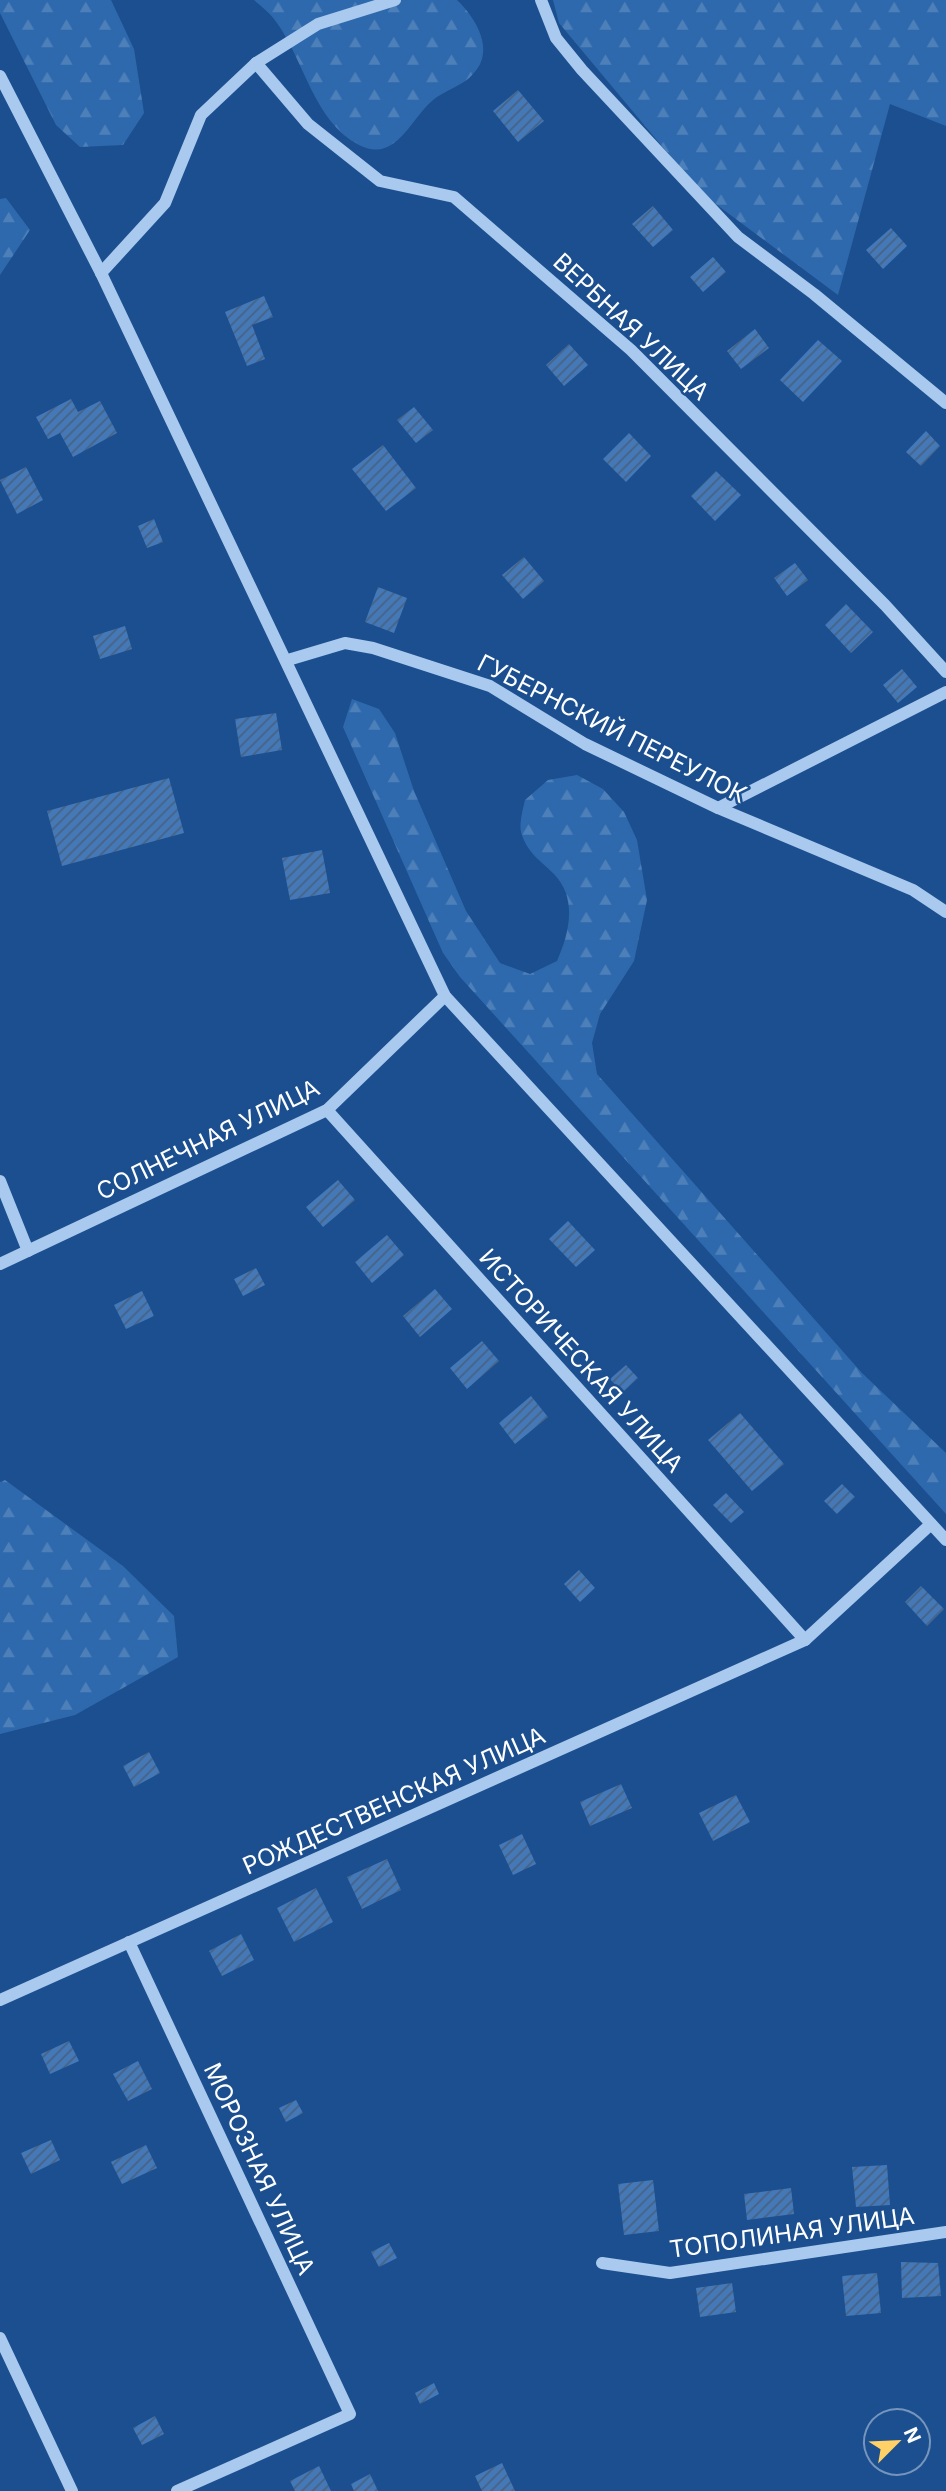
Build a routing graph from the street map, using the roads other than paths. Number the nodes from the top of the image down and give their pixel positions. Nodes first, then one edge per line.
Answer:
1 (395, 0) edge
2 (541, 0) edge
3 (256, 63) junction
4 (0, 76) edge
5 (101, 273) junction
6 (946, 403) edge
7 (288, 660) junction
8 (946, 672) edge
9 (946, 692) edge
10 (718, 808) junction
11 (946, 912) edge
12 (446, 996) junction
13 (327, 1110) junction
14 (0, 1181) edge
15 (28, 1251) junction
16 (0, 1264) edge
17 (931, 1524) junction
18 (946, 1540) edge
19 (805, 1640) junction
20 (129, 1942) junction
21 (0, 2000) edge
22 (946, 2232) edge
23 (601, 2263) dead end
24 (0, 2338) edge
25 (72, 2491) edge
26 (177, 2491) edge

1 - 3 street
2 - 6 street
3 - 5 street
3 - 8 street, ВЕРБНАЯ УЛИЦА
4 - 5 street
5 - 7 street
7 - 10 street, ГУБЕРНСКИЙ ПЕРЕУЛОК
7 - 12 street
9 - 10 street
10 - 11 street, ГУБЕРНСКИЙ ПЕРЕУЛОК
12 - 13 street, СОЛНЕЧНАЯ УЛИЦА
12 - 17 street
13 - 15 street, СОЛНЕЧНАЯ УЛИЦА
13 - 19 street, ИСТОРИЧЕСКАЯ УЛИЦА
14 - 15 street
15 - 16 street, СОЛНЕЧНАЯ УЛИЦА
17 - 18 street
17 - 19 street, РОЖДЕСТВЕНСКАЯ УЛИЦА
19 - 20 street, РОЖДЕСТВЕНСКАЯ УЛИЦА
20 - 21 street, РОЖДЕСТВЕНСКАЯ УЛИЦА
20 - 26 street, МОРОЗНАЯ УЛИЦА
22 - 23 street, ТОПОЛИНАЯ УЛИЦА
24 - 25 street

